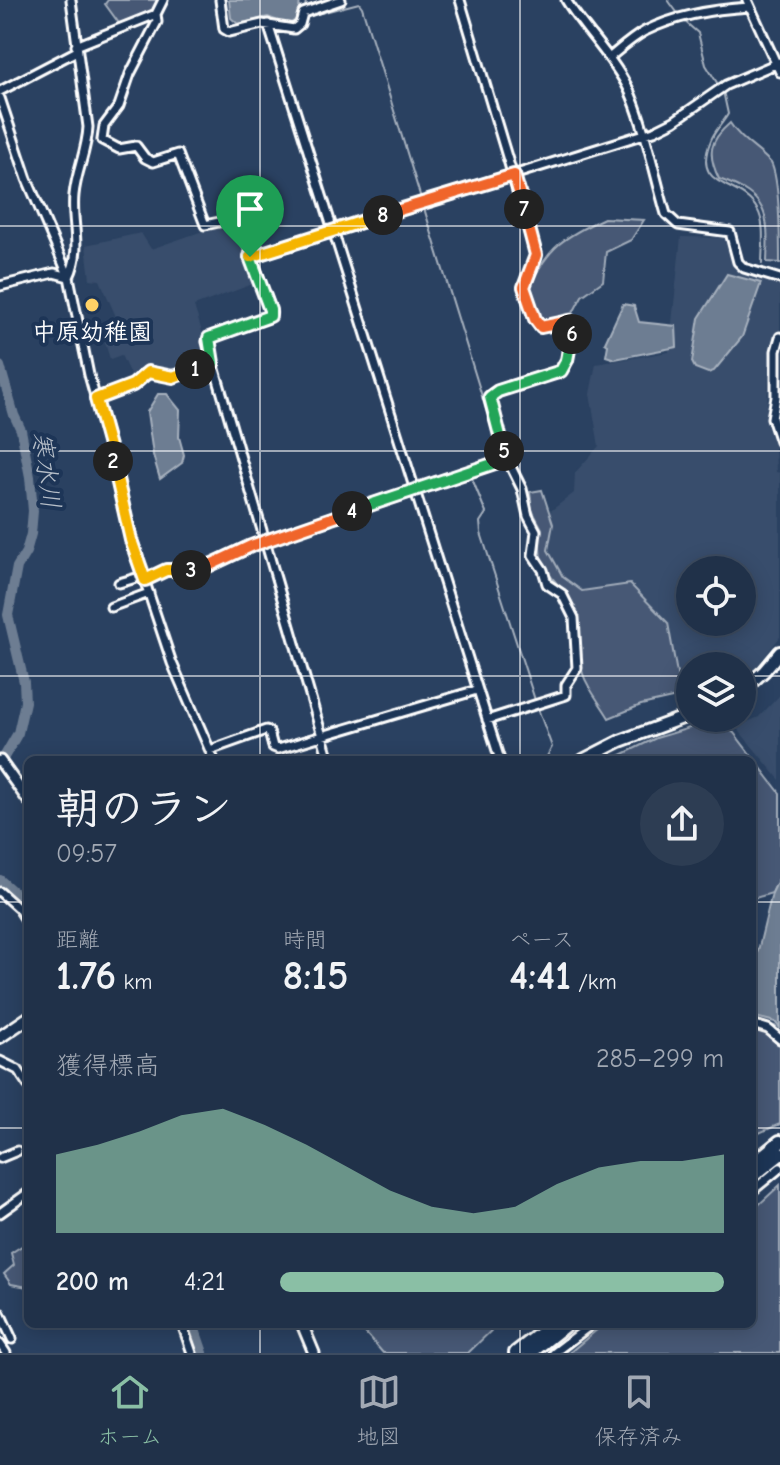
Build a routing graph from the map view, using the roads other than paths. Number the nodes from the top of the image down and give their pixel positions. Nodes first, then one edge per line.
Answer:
1 (71, 0) edge
2 (163, 0) edge
3 (220, 0) edge
4 (341, 0) edge
5 (460, 0) edge
6 (566, 0) edge
7 (748, 3) edge
8 (156, 14) junction
9 (268, 24) junction
10 (76, 48) junction
11 (609, 58) junction
12 (778, 63) edge
13 (780, 72) edge
14 (0, 91) edge
15 (0, 98) edge
16 (643, 135) junction
17 (514, 175) junction
18 (332, 230) junction
19 (250, 257) junction
20 (69, 277) junction
21 (780, 279) edge
22 (0, 286) edge
23 (780, 337) edge
24 (213, 363) junction
25 (96, 399) junction
26 (776, 423) edge
27 (780, 442) edge
28 (503, 461) junction
29 (415, 489) junction
30 (264, 541) junction
31 (144, 578) junction
32 (119, 583) dead end
33 (149, 593) junction
34 (111, 607) dead end
35 (780, 652) edge
36 (756, 678) edge
37 (477, 690) junction
38 (487, 720) junction
39 (676, 720) edge
40 (322, 736) junction
41 (210, 750) junction
42 (212, 756) edge
43 (328, 756) edge
44 (499, 756) edge
45 (591, 756) edge
46 (0, 761) edge
47 (24, 795) edge
48 (0, 892) edge
49 (24, 917) edge
50 (24, 1021) edge
51 (756, 1025) edge
52 (0, 1037) edge
53 (780, 1039) edge
54 (0, 1061) edge
55 (24, 1079) edge
56 (780, 1142) edge
57 (17, 1151) dead end
58 (780, 1154) edge
59 (0, 1158) edge
60 (756, 1162) edge
61 (780, 1168) edge
62 (756, 1173) edge
63 (756, 1188) edge
64 (24, 1196) edge
65 (0, 1213) edge
66 (0, 1313) edge
67 (183, 1328) edge
68 (307, 1328) edge
69 (548, 1328) edge
70 (561, 1328) edge
71 (587, 1328) edge
72 (12, 1339) dead end
73 (0, 1344) edge
74 (6, 1353) edge
75 (192, 1353) edge
76 (314, 1353) edge
77 (516, 1353) edge
78 (530, 1353) edge
79 (554, 1353) edge

1 - 10 street
2 - 8 street
3 - 9 street
4 - 9 street
5 - 17 street
6 - 11 street
7 - 11 street
7 - 12 street
8 - 10 street
8 - 19 street
9 - 18 street
10 - 14 street
10 - 20 street
11 - 16 street
12 - 13 street
12 - 16 street
15 - 20 street
16 - 17 street
16 - 21 street
17 - 18 street
17 - 28 street
18 - 19 street
18 - 29 street
19 - 24 street
20 - 22 street
20 - 25 street
23 - 26 street
24 - 25 street
24 - 30 street
25 - 31 street
26 - 27 street
28 - 29 street
28 - 38 street
29 - 30 street
29 - 37 street
30 - 31 street
30 - 40 street
31 - 32 street
31 - 33 street
33 - 34 street
33 - 41 street
35 - 36 main road
37 - 38 street
37 - 40 street
38 - 44 street
39 - 45 main road
40 - 41 street
40 - 43 street
41 - 42 street
46 - 47 main road
48 - 49 street
50 - 52 main road
51 - 53 street
54 - 55 street
56 - 60 highway
57 - 59 street
58 - 62 highway
61 - 63 street
64 - 65 street
66 - 72 street
67 - 75 street
68 - 76 main road
69 - 77 highway
70 - 78 highway
71 - 79 street
73 - 74 street

